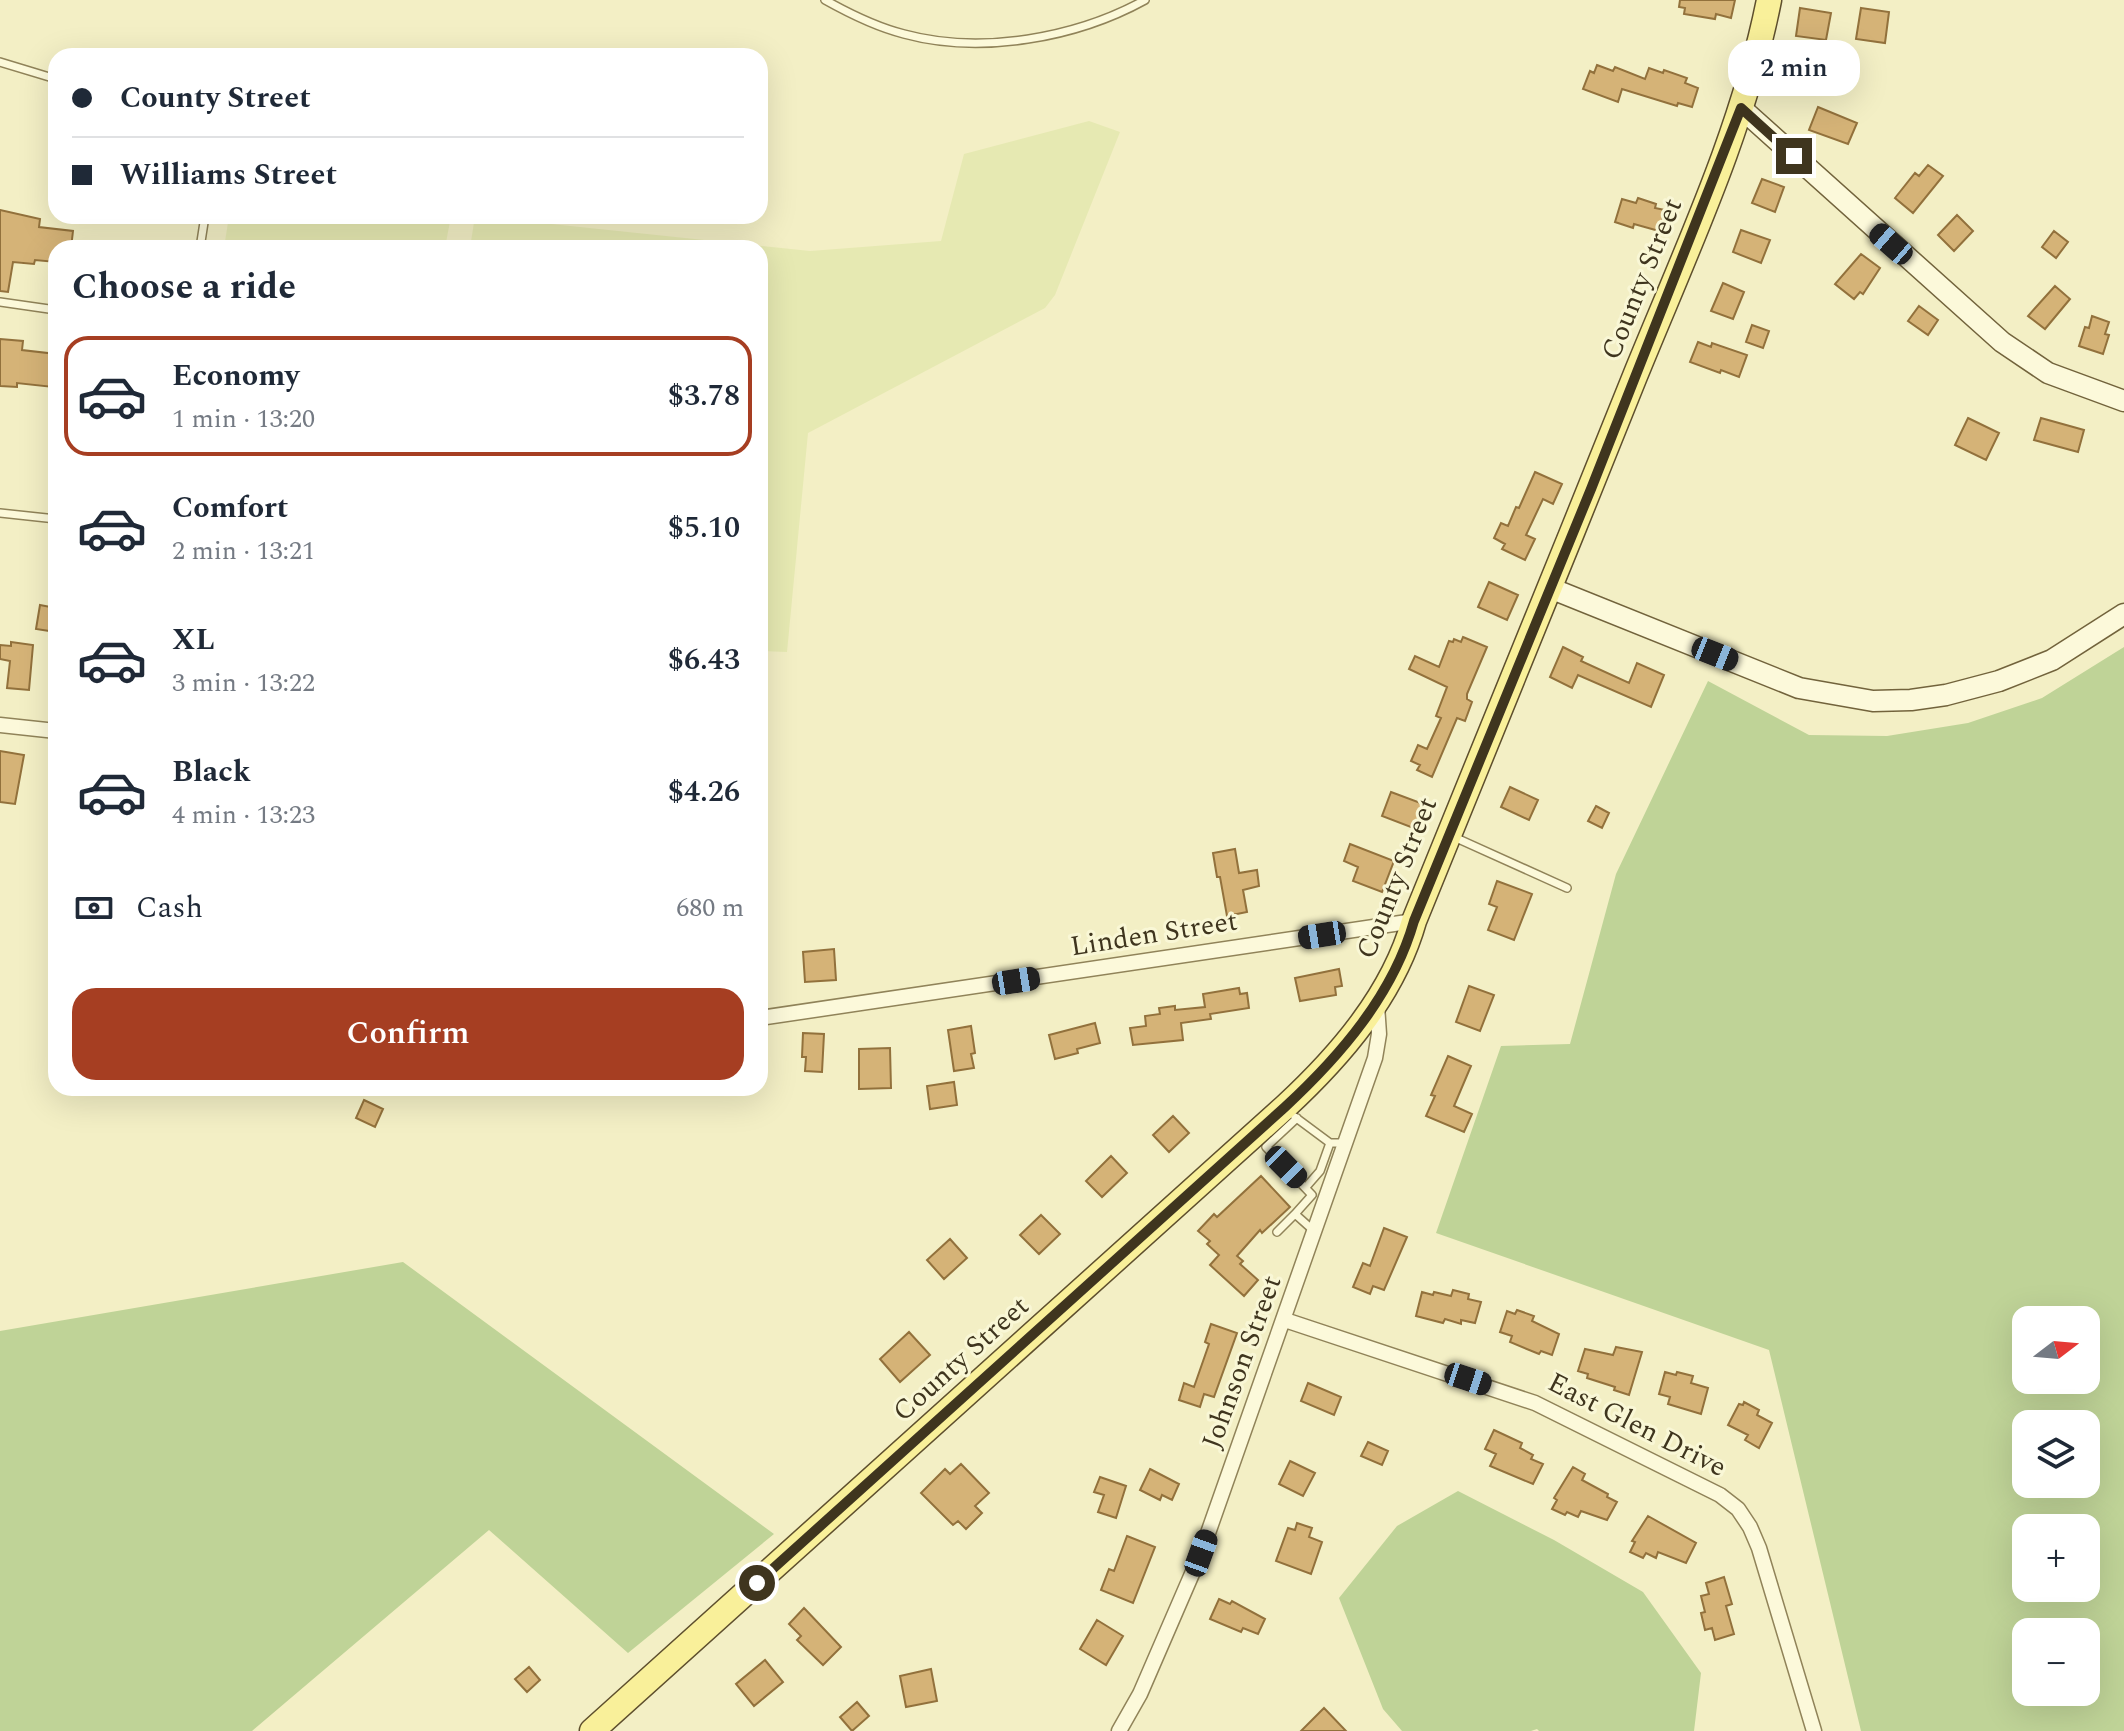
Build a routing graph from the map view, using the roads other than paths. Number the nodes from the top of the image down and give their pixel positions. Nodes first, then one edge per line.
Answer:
1 (825, 0) edge
2 (1145, 0) edge
3 (1769, 0) edge
4 (0, 62) edge
5 (48, 77) edge
6 (1741, 108) junction
7 (0, 302) edge
8 (48, 309) edge
9 (2124, 401) edge
10 (0, 513) edge
11 (48, 518) edge
12 (1550, 588) junction
13 (2124, 614) edge
14 (0, 725) edge
15 (48, 730) edge
16 (1449, 835) junction
17 (1567, 888) dead end
18 (1414, 921) junction
19 (1376, 1000) junction
20 (768, 1017) edge
21 (1291, 1112) junction
22 (1330, 1143) junction
23 (1346, 1143) junction
24 (1306, 1187) junction
25 (1295, 1214) junction
26 (1277, 1232) dead end
27 (1315, 1232) junction
28 (1285, 1320) junction
29 (592, 1731) edge
30 (1119, 1731) edge
31 (1814, 1731) edge

1 - 2 lane
3 - 6 main road, County Street
4 - 5 lane
6 - 9 street
6 - 12 main road, County Street
7 - 8 lane
10 - 11 lane
12 - 13 street
12 - 16 main road, County Street
14 - 15 street
16 - 17 lane
16 - 18 main road, County Street
18 - 19 main road, County Street
18 - 20 street, Linden Street
19 - 21 main road, County Street
19 - 23 street, Johnson Street
21 - 22 lane
21 - 24 lane
21 - 29 main road, County Street
22 - 23 lane
22 - 24 lane
23 - 27 street, Johnson Street
24 - 25 lane
25 - 26 lane
25 - 27 lane
27 - 28 street, Johnson Street
28 - 30 street, Johnson Street
28 - 31 street, East Glen Drive

